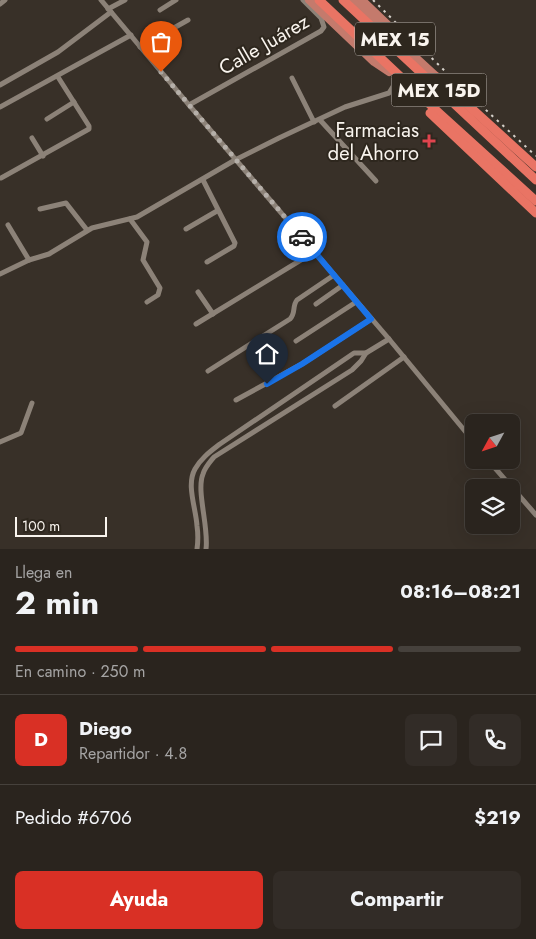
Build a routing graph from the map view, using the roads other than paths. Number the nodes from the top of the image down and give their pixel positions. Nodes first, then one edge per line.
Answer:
1 (6, 0) edge
2 (101, 0) edge
3 (125, 0) edge
4 (176, 0) edge
5 (303, 0) edge
6 (311, 0) edge
7 (319, 0) edge
8 (343, 0) edge
9 (353, 0) edge
10 (362, 0) edge
11 (0, 4) edge
12 (110, 10) junction
13 (160, 10) dead end
14 (188, 20) dead end
15 (131, 36) junction
16 (140, 48) junction
17 (389, 72) joint
18 (58, 77) junction
19 (437, 77) junction
20 (292, 78) dead end
21 (397, 80) junction
22 (0, 84) edge
23 (74, 102) junction
24 (189, 105) junction
25 (0, 107) edge
26 (47, 119) dead end
27 (320, 120) junction
28 (314, 122) junction
29 (32, 138) dead end
30 (43, 156) junction
31 (235, 160) junction
32 (536, 167) edge
33 (1, 178) edge
34 (203, 180) junction
35 (536, 180) edge
36 (376, 181) dead end
37 (536, 201) edge
38 (40, 209) dead end
39 (217, 211) junction
40 (536, 214) edge
41 (130, 219) junction
42 (8, 225) dead end
43 (186, 229) dead end
44 (87, 230) junction
45 (314, 252) junction
46 (29, 260) junction
47 (207, 262) dead end
48 (0, 274) edge
49 (334, 275) junction
50 (343, 285) junction
51 (198, 292) dead end
52 (147, 302) dead end
53 (356, 302) junction
54 (316, 304) dead end
55 (213, 314) junction
56 (371, 319) junction
57 (196, 324) dead end
58 (389, 339) junction
59 (296, 341) dead end
60 (366, 353) junction
61 (404, 357) junction
62 (208, 371) dead end
63 (236, 400) dead end
64 (32, 403) dead end
65 (334, 406) dead end
66 (465, 431) edge
67 (0, 442) edge
68 (496, 469) edge
69 (201, 483) junction
70 (194, 504) junction
71 (536, 515) edge
72 (197, 549) edge
73 (206, 549) edge

1 - 11 street
2 - 12 street
3 - 12 street
4 - 13 street
5 - 24 street, Calle Juárez
6 - 17 main road
7 - 37 highway, MEX 15D
8 - 35 highway, MEX 15D
9 - 19 main road, MEX 15
10 - 19 main road
12 - 15 street
12 - 22 street
14 - 16 street
15 - 16 street
15 - 18 street
16 - 24 street
17 - 21 highway, MEX 15
18 - 23 street
18 - 25 street
19 - 32 highway, MEX 15
20 - 28 street
21 - 27 street
21 - 40 highway, MEX 15
23 - 26 street
23 - 30 street
24 - 31 street
27 - 28 street
27 - 36 street
28 - 31 street
29 - 30 street
30 - 33 street
31 - 34 street
31 - 45 street
34 - 39 street
34 - 41 street
38 - 44 street
39 - 43 street
39 - 47 street
41 - 44 street
41 - 52 street
42 - 46 street
44 - 46 street
45 - 49 street
45 - 55 street
46 - 48 street
49 - 50 street
49 - 62 street
50 - 53 street
50 - 54 street
51 - 55 street
53 - 56 street
53 - 59 street
55 - 57 street
56 - 58 street
56 - 63 street
58 - 60 street
58 - 61 street
60 - 69 street
60 - 70 street
61 - 65 street
61 - 66 street
64 - 67 street
68 - 71 street
69 - 70 street
69 - 73 street
70 - 72 street

